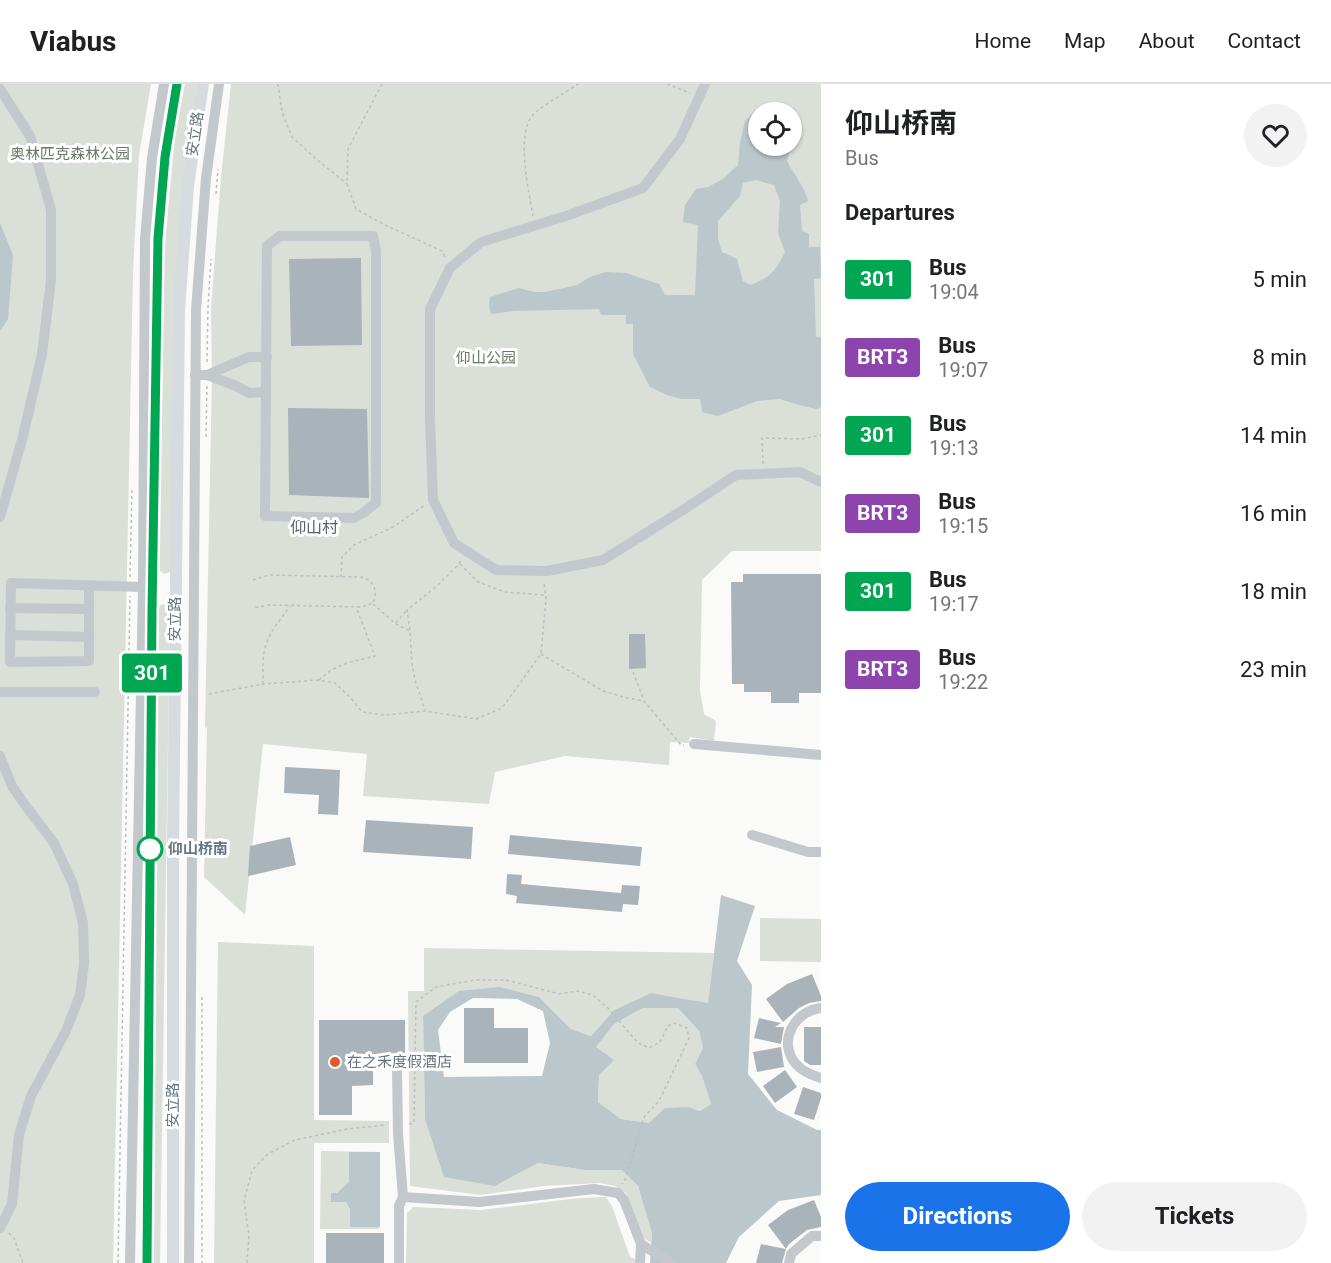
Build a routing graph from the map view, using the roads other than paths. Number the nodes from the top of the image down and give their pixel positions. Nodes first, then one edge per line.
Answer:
1 (164, 84) edge
2 (177, 84) edge
3 (203, 84) edge
4 (219, 84) edge
5 (705, 84) edge
6 (0, 89) edge
7 (267, 357) junction
8 (195, 375) junction
9 (207, 375) junction
10 (266, 392) junction
11 (821, 482) edge
12 (0, 517) edge
13 (89, 586) junction
14 (143, 587) junction
15 (10, 608) junction
16 (89, 609) junction
17 (10, 635) junction
18 (89, 637) junction
19 (0, 692) edge
20 (95, 692) dead end
21 (694, 744) road end
22 (821, 755) edge
23 (0, 756) edge
24 (752, 835) dead end
25 (821, 852) edge
26 (821, 1008) edge
27 (397, 1069) dead end
28 (821, 1078) edge
29 (404, 1197) junction
30 (1, 1227) edge
31 (821, 1236) edge
32 (644, 1246) junction
33 (130, 1263) edge
34 (147, 1263) edge
35 (173, 1263) edge
36 (189, 1263) edge
37 (399, 1263) edge
38 (640, 1263) edge
39 (670, 1263) edge
40 (789, 1263) edge

1 - 14 street
2 - 34 main road, 安立路
3 - 35 main road, 安立路
4 - 8 street, 安立路
5 - 11 street
6 - 12 street
7 - 9 street
7 - 10 street
7 - 10 street
8 - 9 street
8 - 36 street, 安立路
9 - 10 street
13 - 14 street
13 - 15 street
13 - 16 street
14 - 33 street
15 - 16 street
15 - 17 street
16 - 18 street
17 - 18 street
17 - 18 street
19 - 20 street
21 - 22 street
23 - 30 street
24 - 25 street
26 - 28 street
27 - 29 street
29 - 32 street
29 - 37 street
31 - 40 street
32 - 38 street
32 - 39 street

